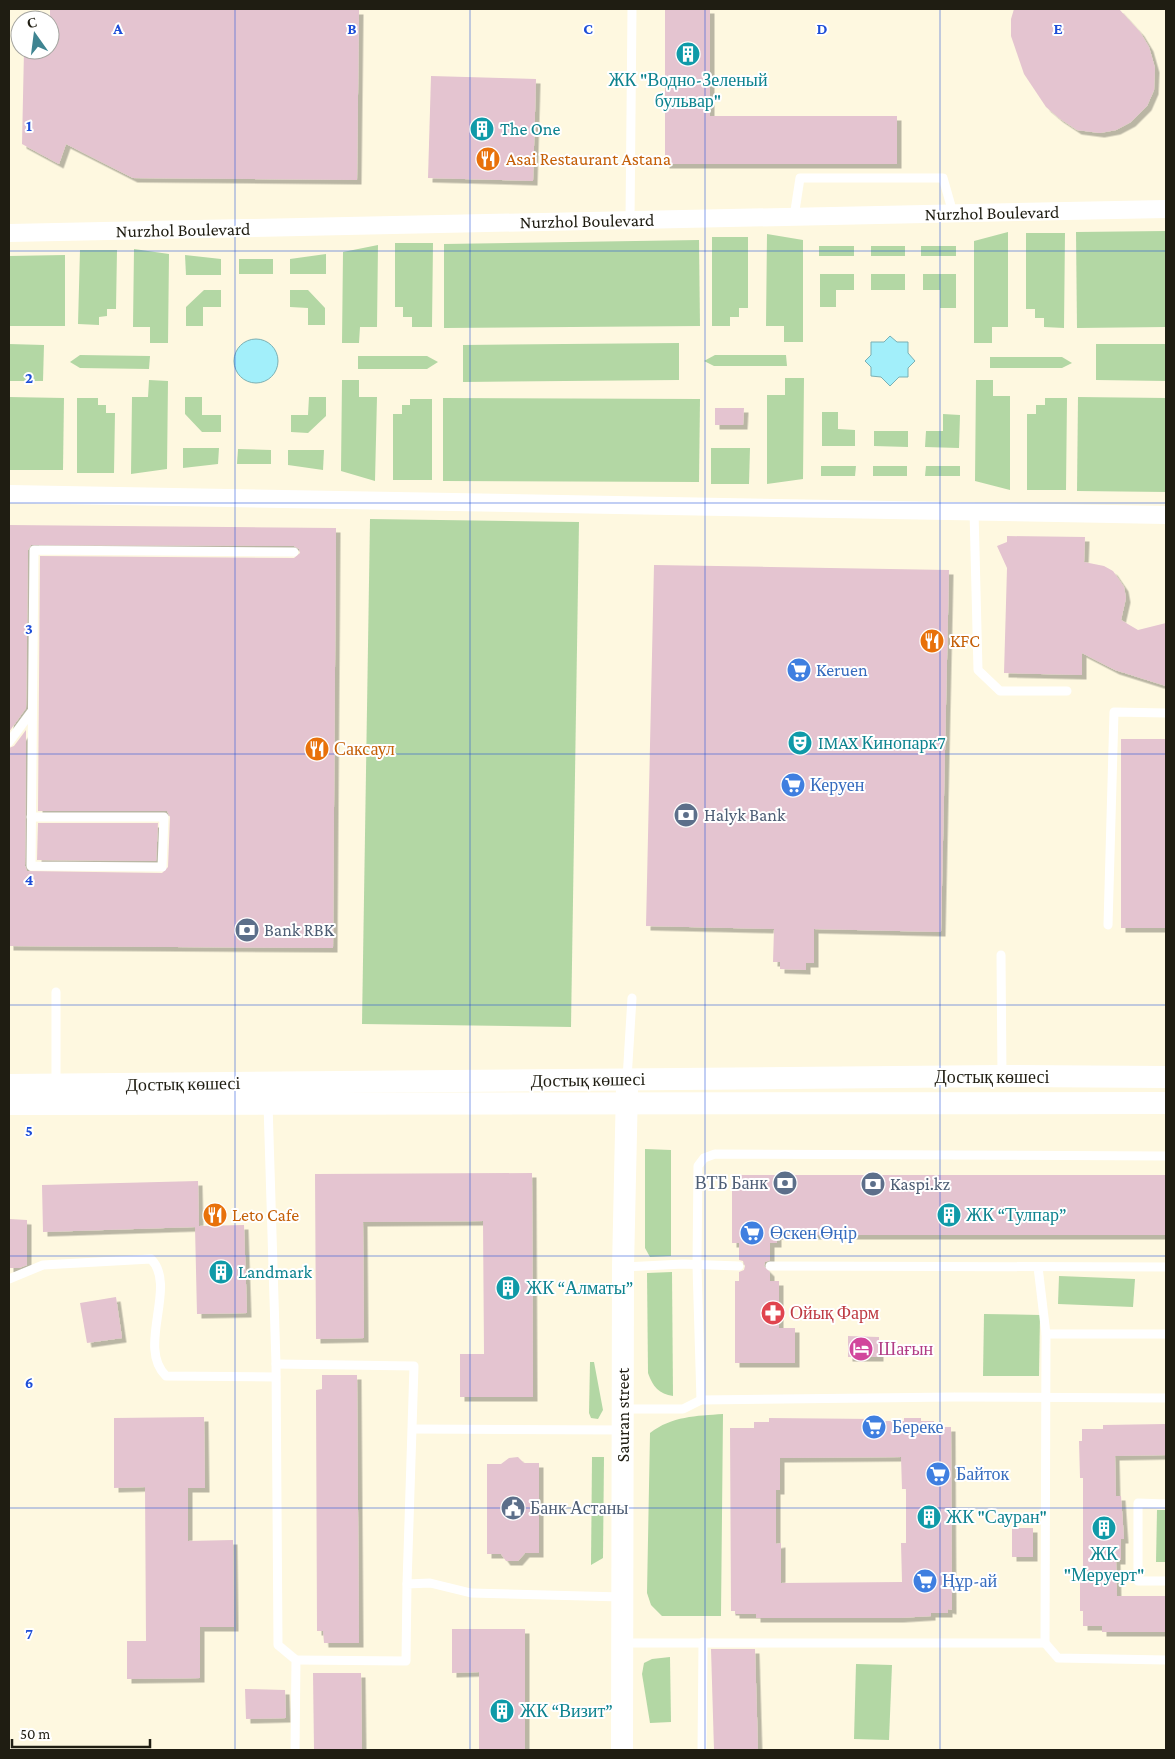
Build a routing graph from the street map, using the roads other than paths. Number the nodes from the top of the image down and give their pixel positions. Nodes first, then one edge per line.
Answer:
1 (632, 9) edge
2 (1166, 209) edge
3 (953, 213) junction
4 (794, 217) junction
5 (630, 220) junction
6 (9, 233) edge
7 (9, 494) edge
8 (974, 511) junction
9 (1166, 514) edge
10 (294, 552) dead end
11 (1067, 691) dead end
12 (32, 711) junction
13 (1166, 713) edge
14 (9, 742) edge
15 (31, 817) junction
16 (1108, 925) dead end
17 (1001, 954) dead end
18 (56, 992) dead end
19 (632, 998) dead end
20 (1002, 1076) junction
21 (1166, 1077) edge
22 (627, 1080) junction
23 (9, 1085) edge
24 (56, 1085) junction
25 (626, 1103) junction
26 (1166, 1103) edge
27 (9, 1104) edge
28 (268, 1104) junction
29 (1166, 1156) edge
30 (697, 1266) junction
31 (739, 1266) dead end
32 (770, 1266) dead end
33 (623, 1267) junction
34 (1038, 1267) junction
35 (1166, 1267) edge
36 (9, 1279) edge
37 (1046, 1334) junction
38 (1166, 1334) edge
39 (276, 1364) junction
40 (276, 1377) junction
41 (1046, 1398) junction
42 (1166, 1398) edge
43 (701, 1400) junction
44 (624, 1419) junction
45 (413, 1429) junction
46 (1166, 1504) edge
47 (1166, 1581) edge
48 (407, 1584) junction
49 (622, 1597) junction
50 (623, 1642) junction
51 (703, 1642) junction
52 (1045, 1643) junction
53 (296, 1660) junction
54 (1166, 1660) edge
55 (295, 1750) edge
56 (622, 1750) edge
57 (702, 1750) edge

1 - 5 lane
2 - 3 street, Nurzhol Boulevard
3 - 4 street, Nurzhol Boulevard
3 - 4 lane
4 - 5 street, Nurzhol Boulevard
5 - 6 street, Nurzhol Boulevard
7 - 8 street
8 - 9 street
8 - 11 lane
10 - 12 lane
12 - 14 lane
12 - 15 lane
13 - 16 lane
15 - 15 lane
17 - 20 lane
18 - 24 lane
19 - 22 lane
20 - 21 street, Достық көшесі
20 - 22 street, Достық көшесі
22 - 24 street, Достық көшесі
22 - 25 street, Sauran street
23 - 24 street, Достық көшесі
25 - 26 street, Достық көшесі
25 - 28 street, Достық көшесі
25 - 33 street, Sauran street
27 - 28 street, Достық көшесі
28 - 39 lane
29 - 30 lane
30 - 31 lane
30 - 33 lane
30 - 43 lane
32 - 34 lane
33 - 44 street, Sauran street
34 - 35 lane
34 - 37 lane
36 - 40 lane
37 - 38 lane
37 - 41 lane
39 - 40 lane
39 - 45 lane
40 - 53 lane
41 - 42 lane
41 - 43 lane
41 - 52 lane
43 - 44 lane
44 - 45 lane
44 - 49 street, Sauran street
45 - 48 lane
46 - 47 lane
48 - 49 lane
48 - 53 lane
49 - 50 street, Sauran street
50 - 51 lane
50 - 56 street, Sauran street
51 - 52 lane
51 - 57 lane
52 - 54 lane
53 - 55 lane

